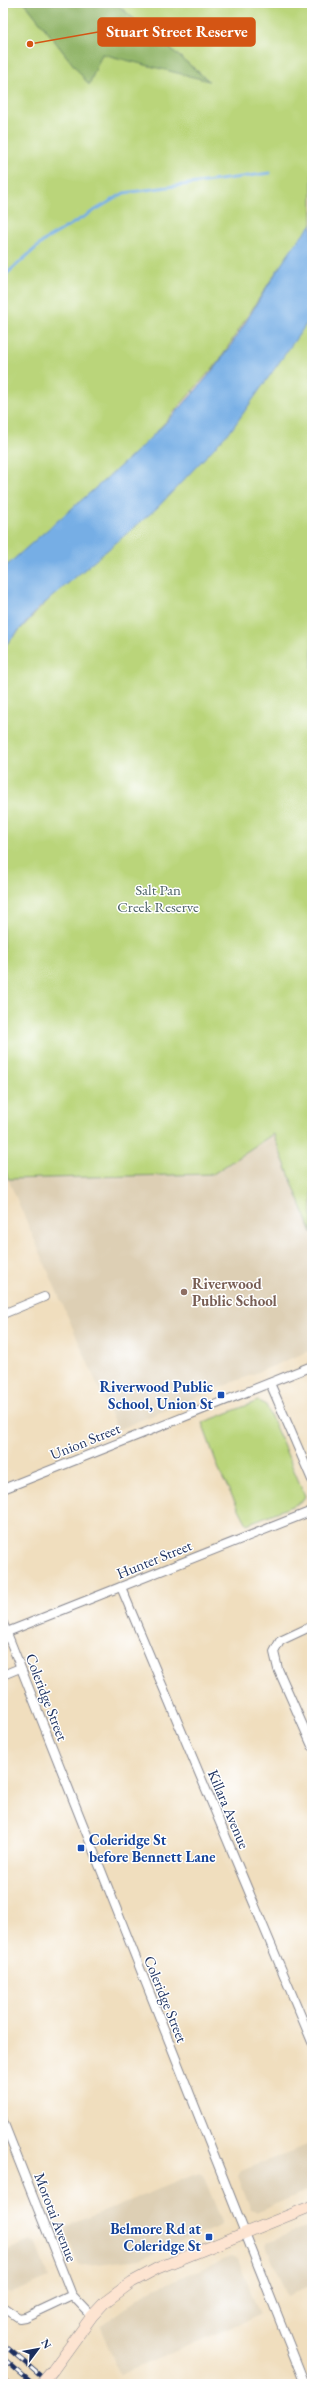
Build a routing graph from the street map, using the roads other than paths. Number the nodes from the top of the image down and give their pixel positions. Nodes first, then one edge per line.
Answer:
1 (44, 1298) dead end
2 (3, 1314) edge
3 (312, 1366) edge
4 (270, 1383) junction
5 (311, 1477) edge
6 (3, 1489) edge
7 (312, 1511) edge
8 (121, 1587) junction
9 (3, 1623) edge
10 (312, 1626) edge
11 (7, 1632) junction
12 (20, 1668) junction
13 (3, 1675) edge
14 (312, 1746) edge
15 (312, 2042) edge
16 (3, 2121) edge
17 (312, 2206) edge
18 (244, 2234) junction
19 (72, 2295) junction
20 (3, 2307) edge
21 (92, 2316) junction
22 (41, 2384) edge
23 (305, 2384) edge

1 - 2 street
3 - 4 street, Union Street
4 - 5 street
4 - 6 street, Union Street
7 - 8 street, Hunter Street
8 - 11 street, Hunter Street
8 - 15 street, Killara Avenue
9 - 11 street, Coleridge Street
10 - 14 street
11 - 12 street, Coleridge Street
12 - 13 street
12 - 18 street, Coleridge Street
16 - 19 street, Morotai Avenue
17 - 18 main road
18 - 21 main road
18 - 23 street, Coleridge Street
19 - 20 street
19 - 21 street, Morotai Avenue
21 - 22 main road, bridge

